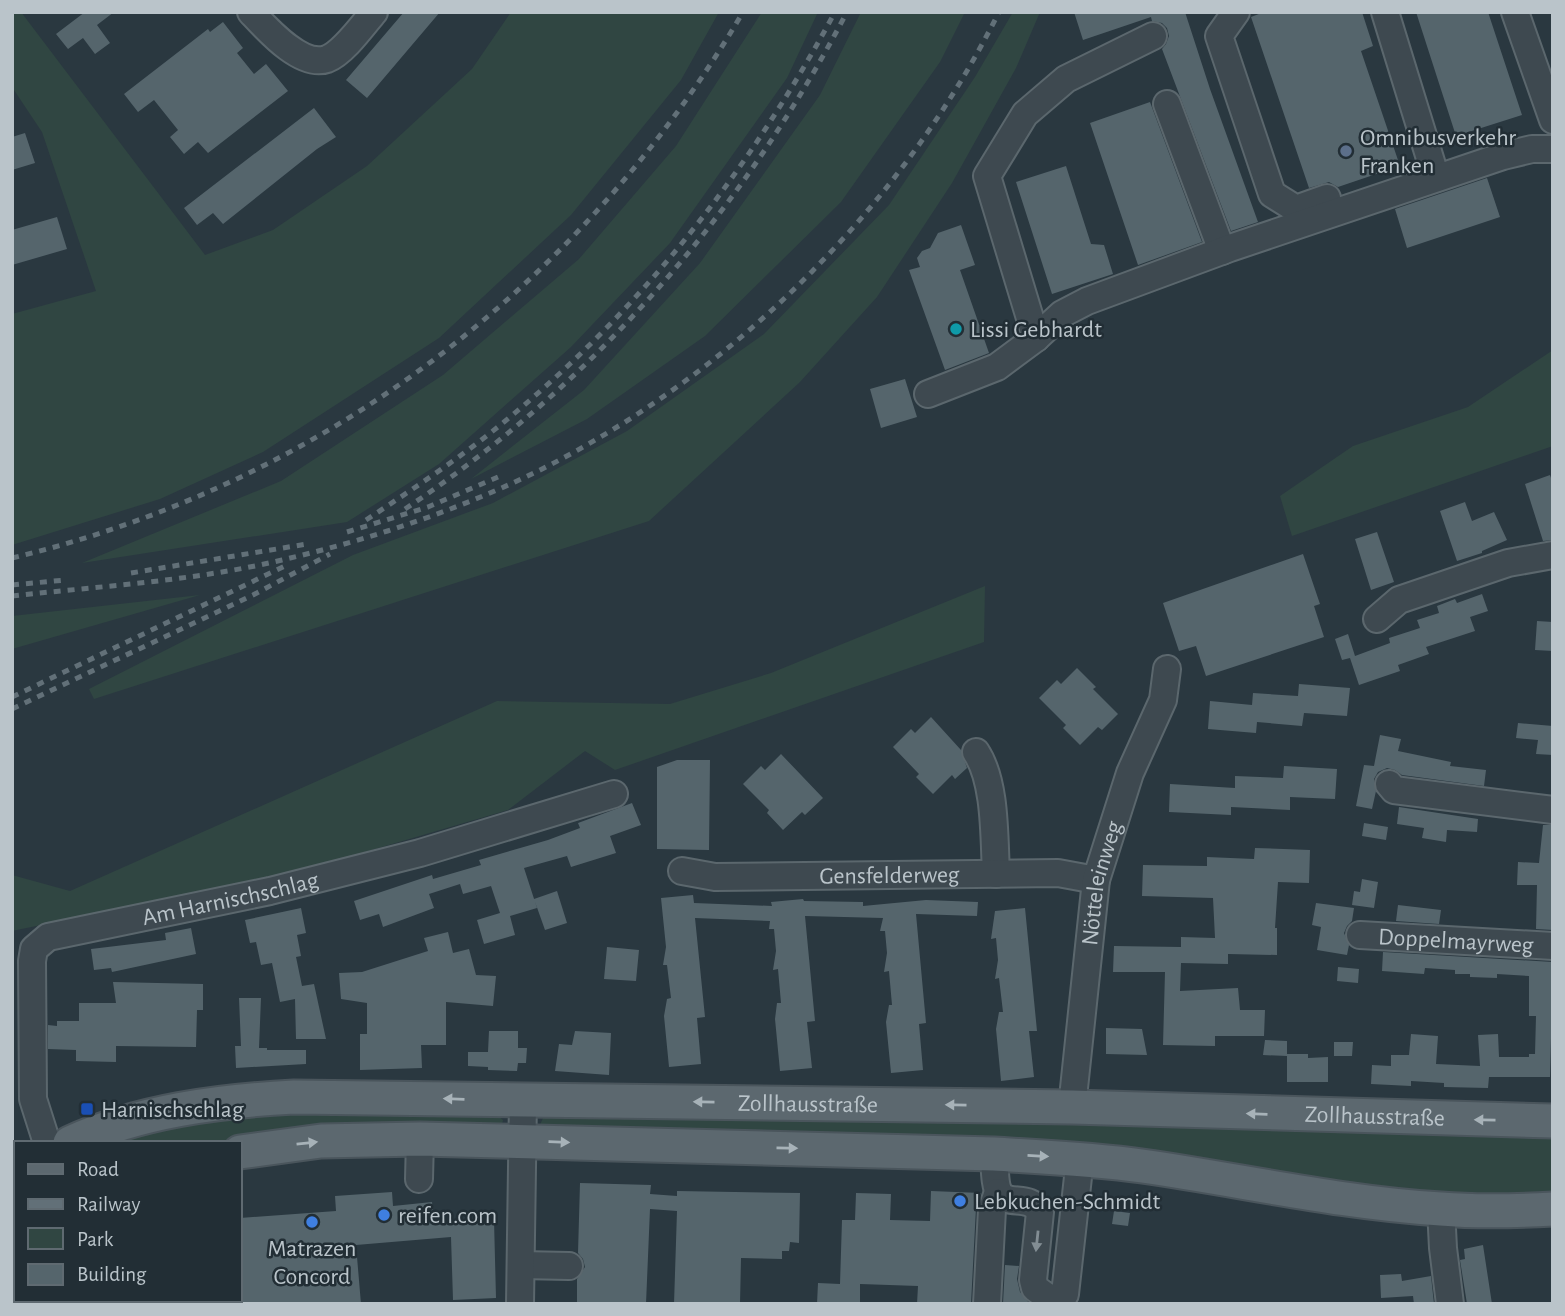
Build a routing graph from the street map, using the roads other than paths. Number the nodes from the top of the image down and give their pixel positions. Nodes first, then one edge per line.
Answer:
1 (251, 12) edge
2 (374, 12) edge
3 (1236, 12) edge
4 (1385, 12) edge
5 (1515, 12) edge
6 (1153, 36) dead end
7 (1167, 104) dead end
8 (1553, 120) edge
9 (1553, 147) edge
10 (1434, 171) junction
11 (1222, 251) junction
12 (1036, 338) junction
13 (928, 394) dead end
14 (1553, 555) edge
15 (1377, 620) dead end
16 (1167, 669) dead end
17 (976, 751) dead end
18 (1389, 784) dead end
19 (614, 793) dead end
20 (1553, 810) edge
21 (682, 871) dead end
22 (996, 874) junction
23 (1096, 880) junction
24 (1360, 935) dead end
25 (1553, 946) edge
26 (23, 1082) edge
27 (523, 1099) junction
28 (1072, 1107) junction
29 (1553, 1121) edge
30 (420, 1139) junction
31 (46, 1141) edge
32 (75, 1141) edge
33 (523, 1141) junction
34 (242, 1152) edge
35 (994, 1154) junction
36 (1080, 1159) junction
37 (419, 1179) dead end
38 (998, 1192) junction
39 (1441, 1209) junction
40 (1553, 1209) edge
41 (521, 1265) junction
42 (569, 1266) dead end
43 (520, 1304) edge
44 (987, 1304) edge
45 (1450, 1304) edge

1 - 2 street
3 - 10 street
4 - 10 street
5 - 8 street
6 - 12 street
7 - 11 street
9 - 10 street
10 - 11 street
11 - 12 street
12 - 13 street
14 - 15 street
16 - 23 street, Nötteleinweg
17 - 22 street
18 - 20 street
19 - 26 street, Am Harnischschlag
21 - 22 street, Gensfelderweg
22 - 23 street, Gensfelderweg
23 - 28 street, Nötteleinweg
24 - 25 street, Doppelmayrweg
26 - 31 street, Am Harnischschlag
28 -> 27 main road, Zollhausstraße
27 -> 32 main road, Zollhausstraße
27 - 33 street
29 -> 28 main road, Zollhausstraße
30 - 33 main road, Zollhausstraße
34 -> 30 main road, Zollhausstraße
30 - 37 street
33 -> 35 main road, Zollhausstraße
33 - 41 street
35 -> 36 main road, Zollhausstraße
35 - 38 street
38 -> 36 street
36 - 39 main road, Zollhausstraße
38 - 44 street
39 - 40 main road, Zollhausstraße
39 - 45 street
41 - 42 street
41 - 43 street

